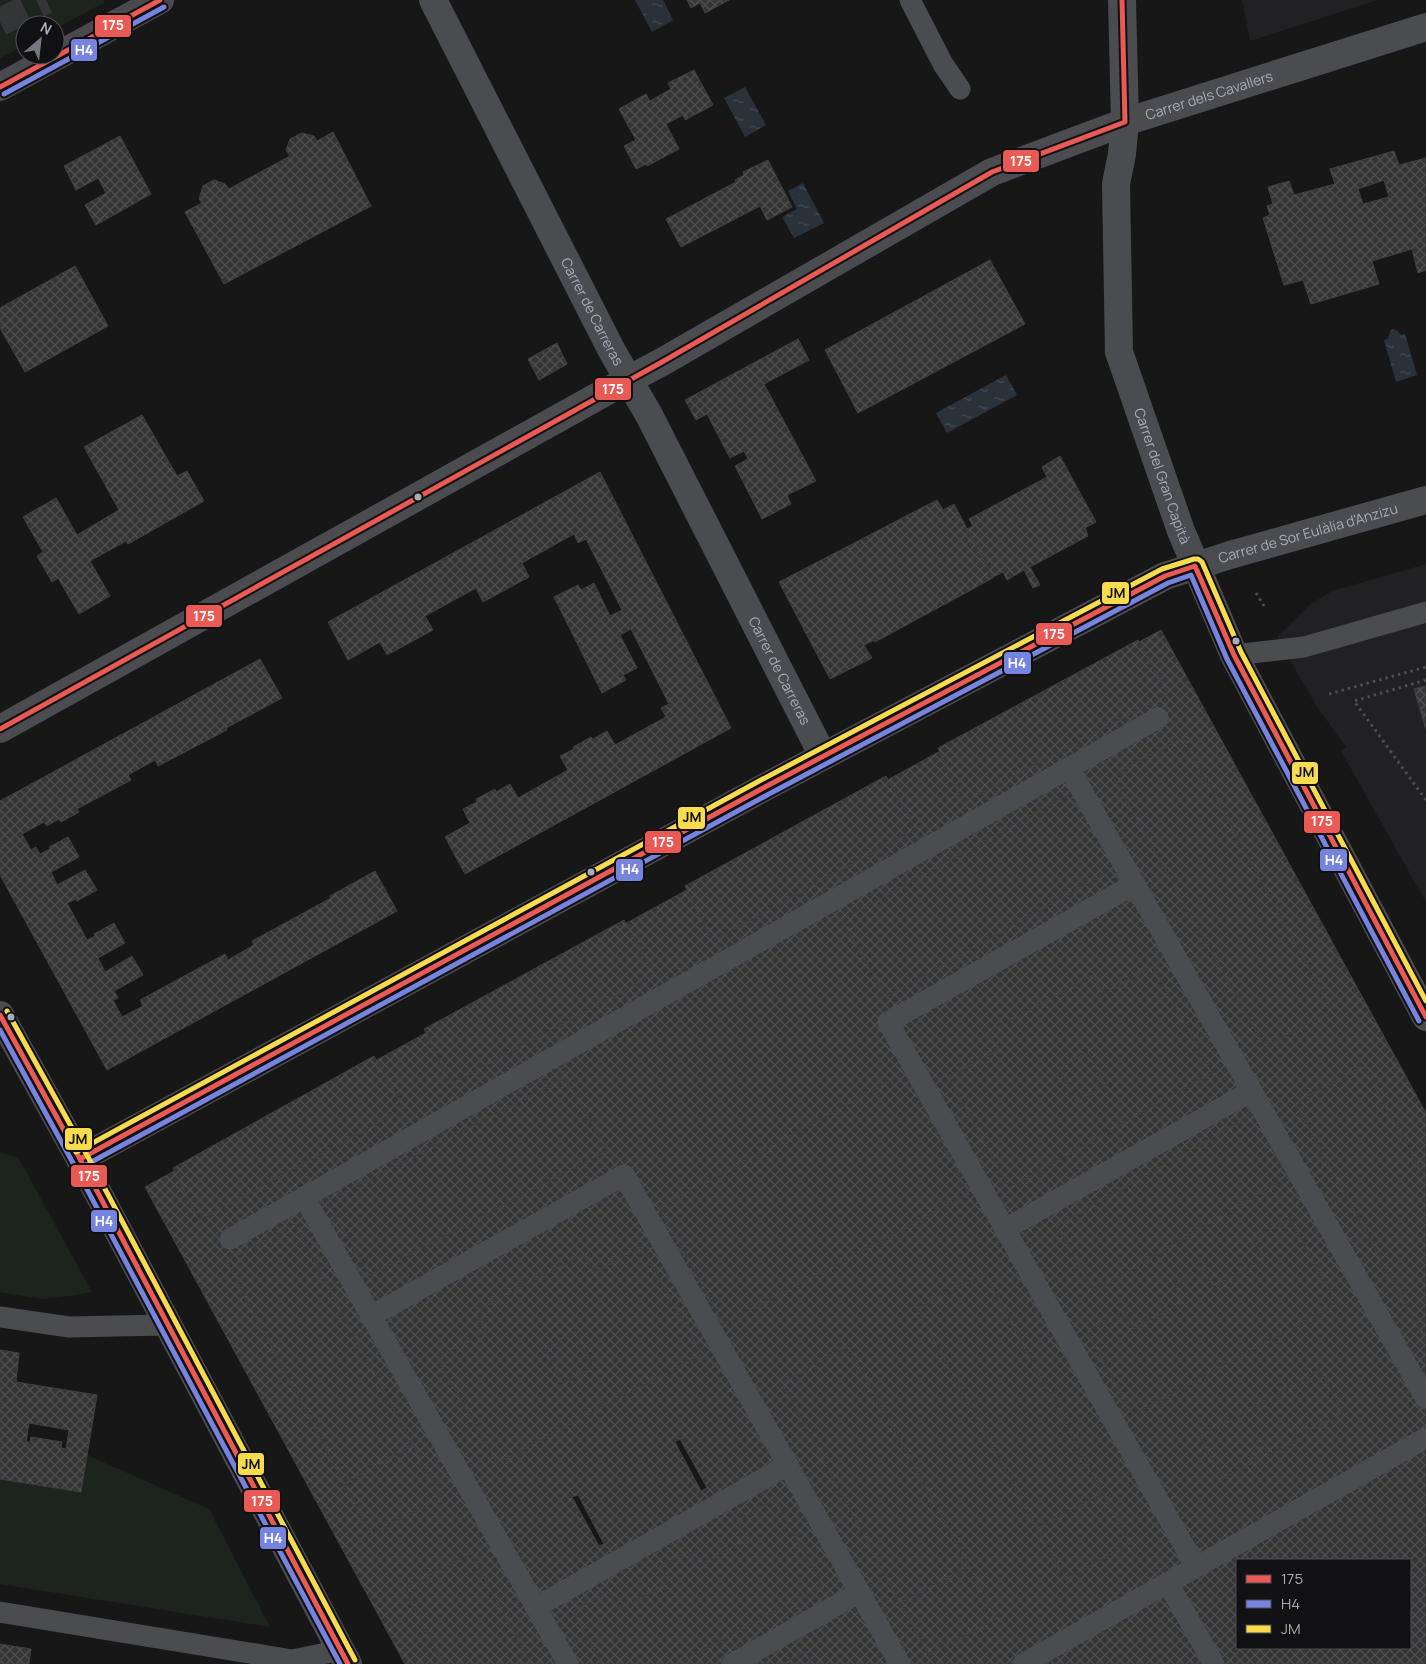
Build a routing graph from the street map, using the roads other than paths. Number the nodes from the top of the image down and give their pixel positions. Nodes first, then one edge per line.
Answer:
1 (160, 0) edge
2 (433, 0) edge
3 (910, 0) edge
4 (1122, 0) edge
5 (1426, 27) edge
6 (0, 87) edge
7 (960, 89) dead end
8 (1126, 122) junction
9 (629, 379) junction
10 (1426, 500) edge
11 (1194, 566) junction
12 (1426, 612) edge
13 (1234, 655) junction
14 (1158, 718) dead end
15 (0, 729) edge
16 (823, 756) junction
17 (1069, 768) junction
18 (1135, 884) junction
19 (1426, 1017) edge
20 (2, 1022) edge
21 (1252, 1091) junction
22 (80, 1159) junction
23 (304, 1197) junction
24 (1005, 1229) junction
25 (230, 1239) dead end
26 (371, 1316) junction
27 (0, 1317) edge
28 (167, 1325) junction
29 (1426, 1399) edge
30 (1426, 1438) edge
31 (788, 1465) junction
32 (1196, 1567) junction
33 (1168, 1583) junction
34 (860, 1592) junction
35 (536, 1607) junction
36 (0, 1612) edge
37 (345, 1657) edge
38 (568, 1664) edge
39 (732, 1664) edge
40 (900, 1664) edge
41 (1023, 1664) edge
42 (1214, 1664) edge

1 - 6 street
2 - 9 street, Carrer de Carreras
3 - 7 lane
4 - 8 street, Carrer del Gran Capità
5 - 8 street, Carrer dels Cavallers
8 - 9 street, Carrer dels Cavallers
8 - 11 street, Carrer del Gran Capità
9 - 15 street, Carrer dels Cavallers
9 - 16 street, Carrer de Carreras
10 - 11 street, Carrer de Sor Eulàlia d'Anzizu
11 - 13 street, Carrer del Gran Capità
11 - 16 street, Carrer de Sor Eulàlia d'Anzizu
12 - 13 lane
13 - 19 street, Carrer del Gran Capità
14 - 17 lane
16 - 22 street, Carrer de Sor Eulàlia d'Anzizu
17 - 18 lane
17 - 23 lane
18 - 21 lane
18 - 24 lane
20 - 22 street
21 - 24 lane
21 - 29 lane
22 - 28 street
23 - 25 lane
23 - 26 lane
24 - 32 lane
26 - 31 lane
26 - 35 lane
27 - 28 lane
28 - 37 street
30 - 32 lane
31 - 34 lane
31 - 35 lane
32 - 33 lane
33 - 41 lane
33 - 42 lane
34 - 39 lane
34 - 40 lane
35 - 38 lane
36 - 37 lane

